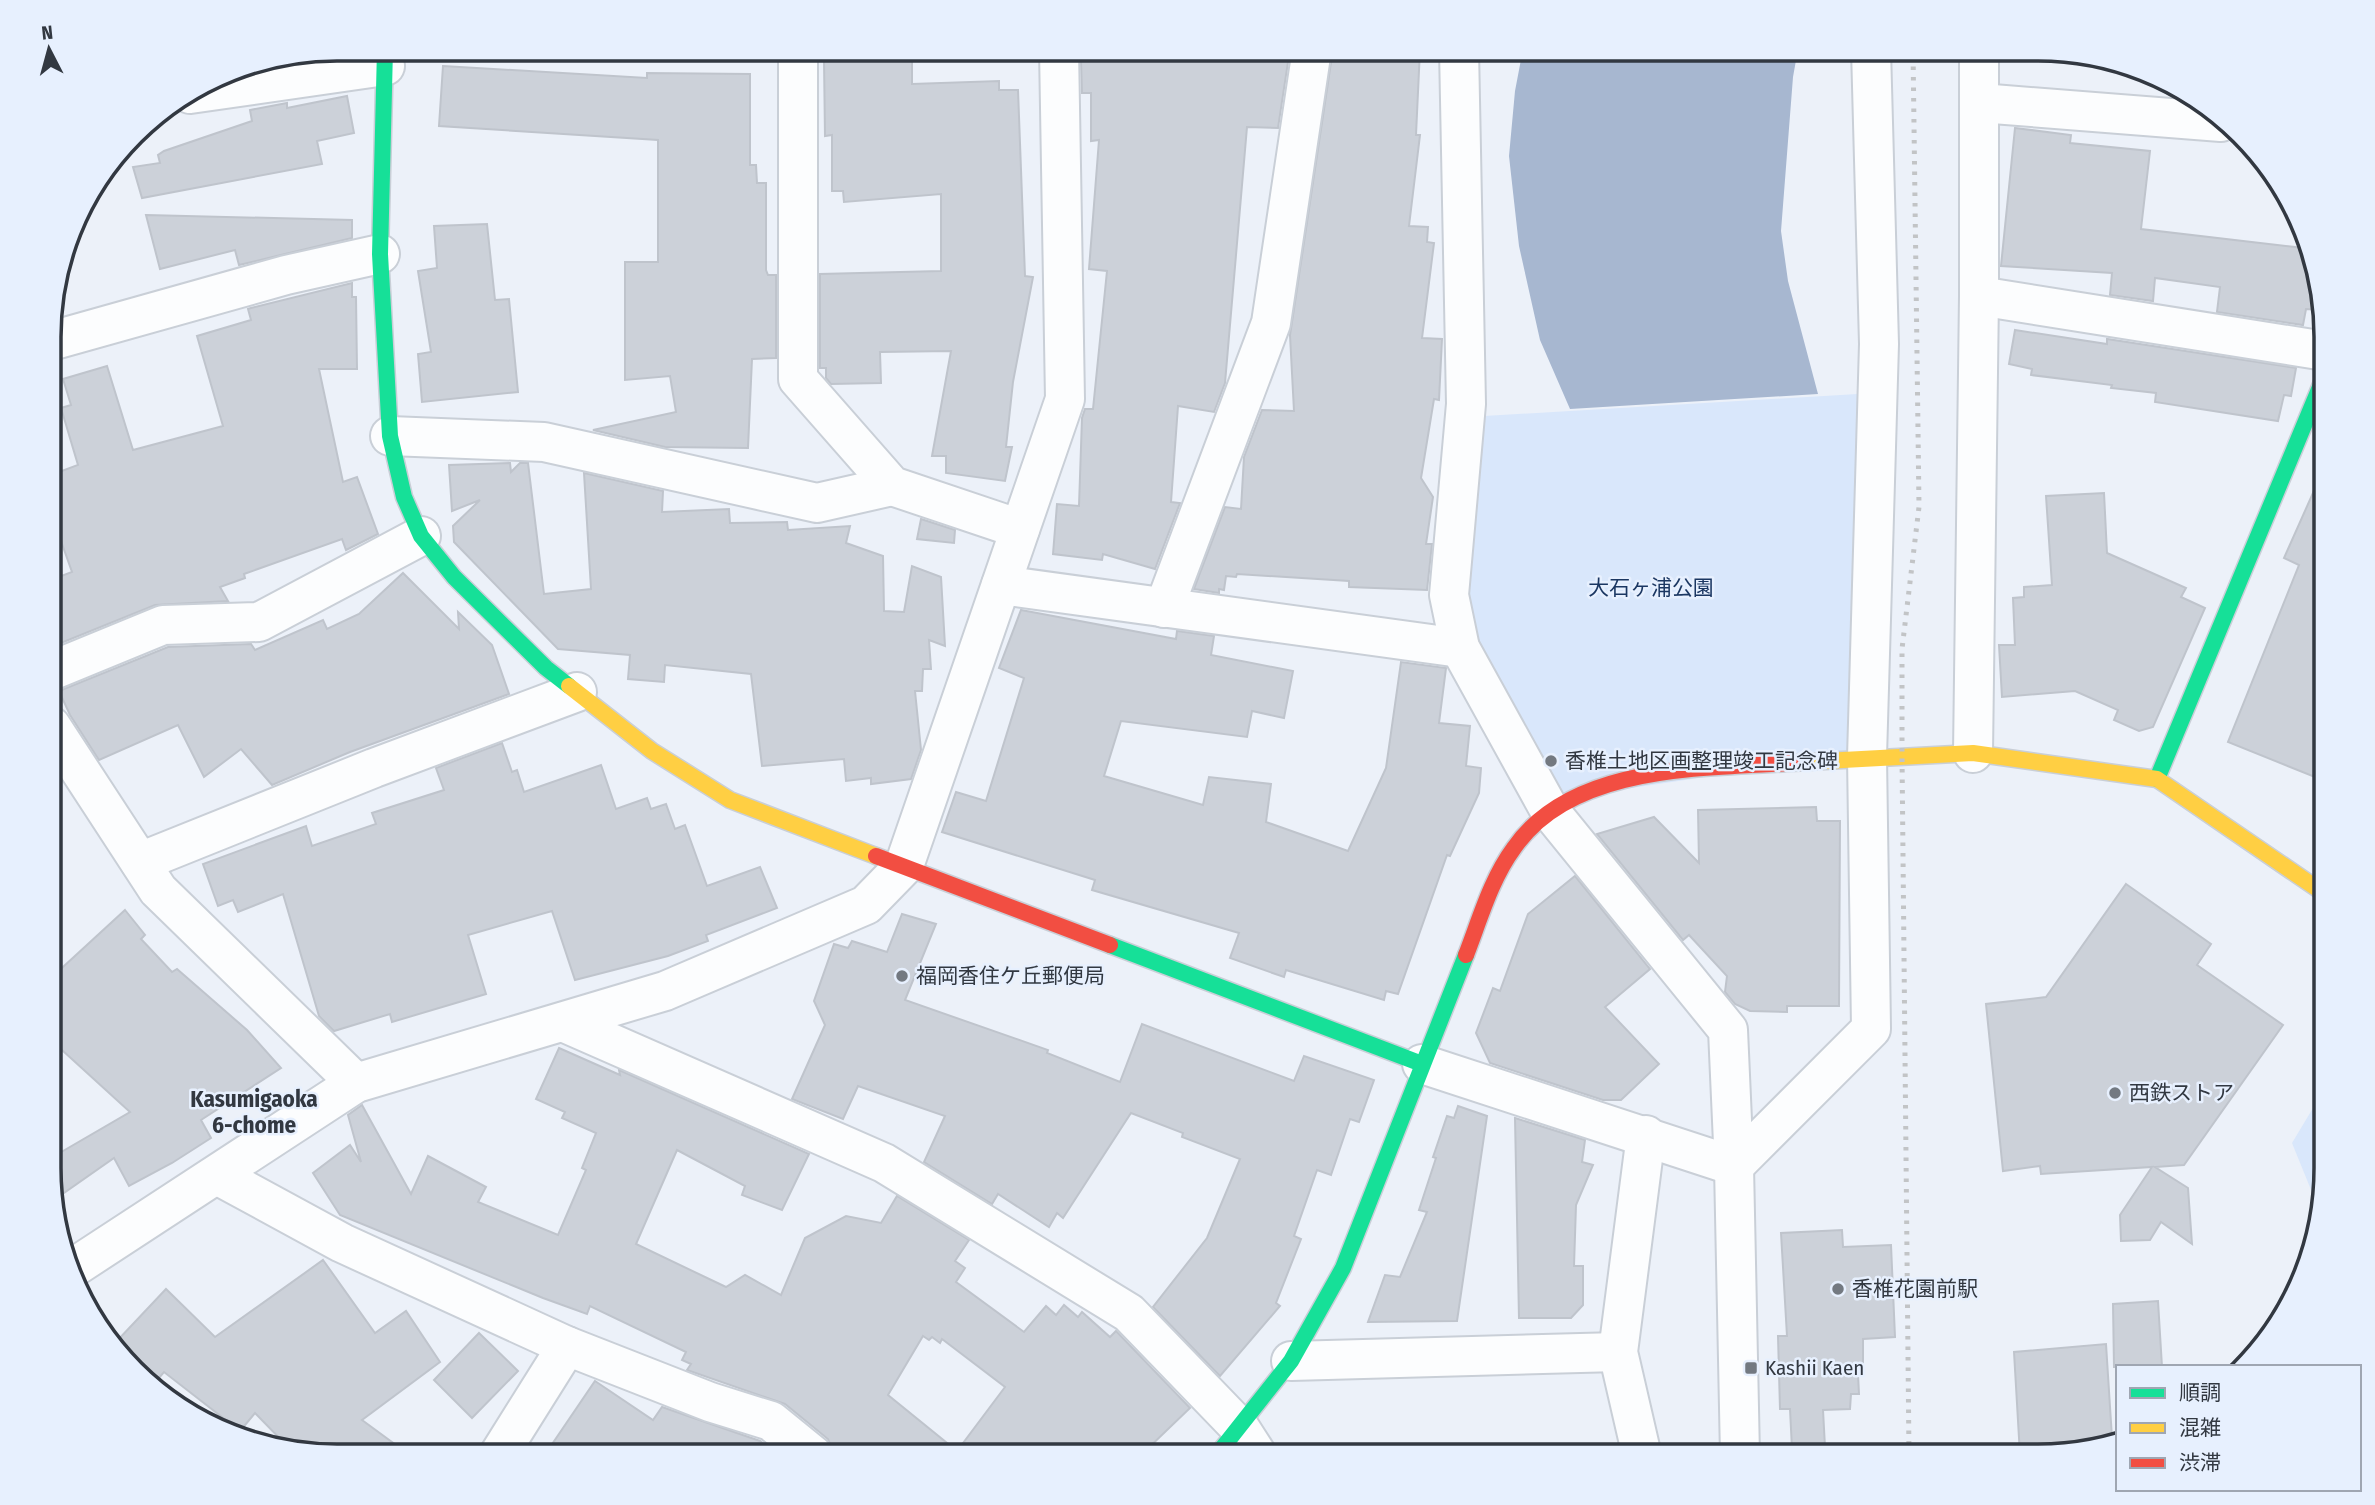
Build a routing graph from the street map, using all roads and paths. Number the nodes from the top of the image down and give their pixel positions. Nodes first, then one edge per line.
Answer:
1 (369, 61) edge
2 (385, 61) edge
3 (798, 61) edge
4 (1059, 61) edge
5 (1309, 61) edge
6 (1459, 61) edge
7 (1871, 61) edge
8 (1979, 61) edge
9 (217, 89) edge
10 (1980, 103) junction
11 (2210, 121) edge
12 (380, 254) junction
13 (1979, 296) junction
14 (61, 338) edge
15 (2314, 349) edge
16 (2314, 401) edge
17 (390, 436) junction
18 (892, 486) junction
19 (1020, 529) junction
20 (421, 536) junction
21 (1001, 585) junction
22 (1164, 608) junction
23 (1460, 648) junction
24 (61, 667) edge
25 (577, 692) junction
26 (61, 741) edge
27 (1973, 753) junction
28 (1867, 757) junction
29 (2157, 779) junction
30 (1550, 811) junction
31 (140, 862) junction
32 (904, 866) junction
33 (2314, 886) edge
34 (563, 1022) junction
35 (1422, 1064) junction
36 (356, 1083) junction
37 (1646, 1135) junction
38 (1734, 1166) junction
39 (217, 1175) junction
40 (79, 1264) edge
41 (567, 1346) junction
42 (1618, 1352) junction
43 (1291, 1361) junction
44 (1249, 1442) edge
45 (506, 1444) edge
46 (799, 1444) edge
47 (1639, 1444) edge
48 (1740, 1444) edge

1 - 9 street
2 - 12 street
3 - 18 street
4 - 19 street
5 - 22 street
6 - 23 street
7 - 28 street
8 - 10 street
10 - 11 street
10 - 13 street
12 - 14 street
12 - 17 street
13 - 15 street
13 - 27 street
16 - 29 street
17 - 18 street
17 - 20 street
18 - 19 street
19 - 21 street
20 - 24 street
20 - 25 street
21 - 22 street
21 - 32 street
22 - 23 street
23 - 30 street
25 - 31 street
25 - 32 street
26 - 31 street
27 - 28 street
27 - 29 street
28 - 30 street
28 - 38 street
29 - 33 street
30 - 35 street
30 - 38 street
31 - 36 street
32 - 34 street
32 - 35 street
34 - 36 street
34 - 44 street
35 - 37 street
35 - 43 street
36 - 39 street
37 - 38 street
37 - 42 street
38 - 48 street
39 - 40 street
39 - 41 street
41 - 45 street
41 - 46 street
42 - 43 street
42 - 47 street
43 - 44 street

